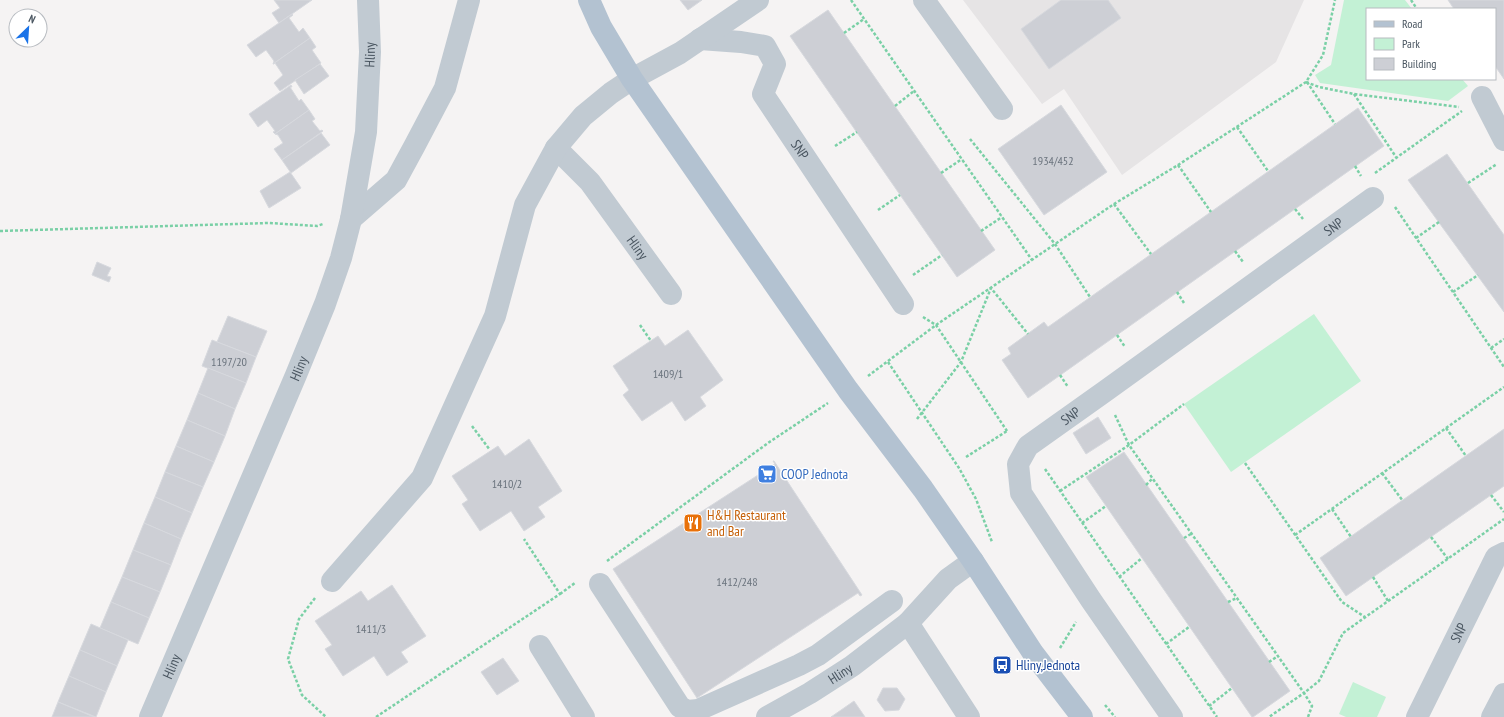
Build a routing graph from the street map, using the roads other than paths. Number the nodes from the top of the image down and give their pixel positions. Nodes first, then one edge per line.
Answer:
1 (368, 0) edge
2 (469, 0) edge
3 (589, 0) edge
4 (758, 0) edge
5 (924, 0) edge
6 (700, 39) junction
7 (632, 79) junction
8 (1482, 97) dead end
9 (1002, 109) dead end
10 (1504, 140) edge
11 (556, 148) junction
12 (1377, 194) road end
13 (351, 219) junction
14 (671, 294) dead end
15 (898, 296) road end
16 (1504, 553) edge
17 (973, 561) junction
18 (332, 581) road end
19 (590, 582) road end
20 (892, 601) dead end
21 (908, 623) junction
22 (540, 646) dead end
23 (1504, 694) edge
24 (150, 717) edge
25 (584, 717) edge
26 (767, 717) edge
27 (970, 717) edge
28 (1082, 717) edge
29 (1172, 717) edge
30 (1417, 717) edge
31 (1492, 717) edge

1 - 13 street, Hliny
2 - 13 street
3 - 7 main road
4 - 6 street
5 - 9 street
6 - 7 street
6 - 15 street, SNP
7 - 11 street
7 - 17 main road
8 - 10 street
11 - 14 street, Hliny
11 - 18 street
12 - 29 street, SNP
13 - 24 street, Hliny
16 - 30 street, SNP
17 - 21 street, Hliny
17 - 28 main road
19 - 20 street
21 - 26 street, Hliny
21 - 27 street
22 - 25 street
23 - 31 street

